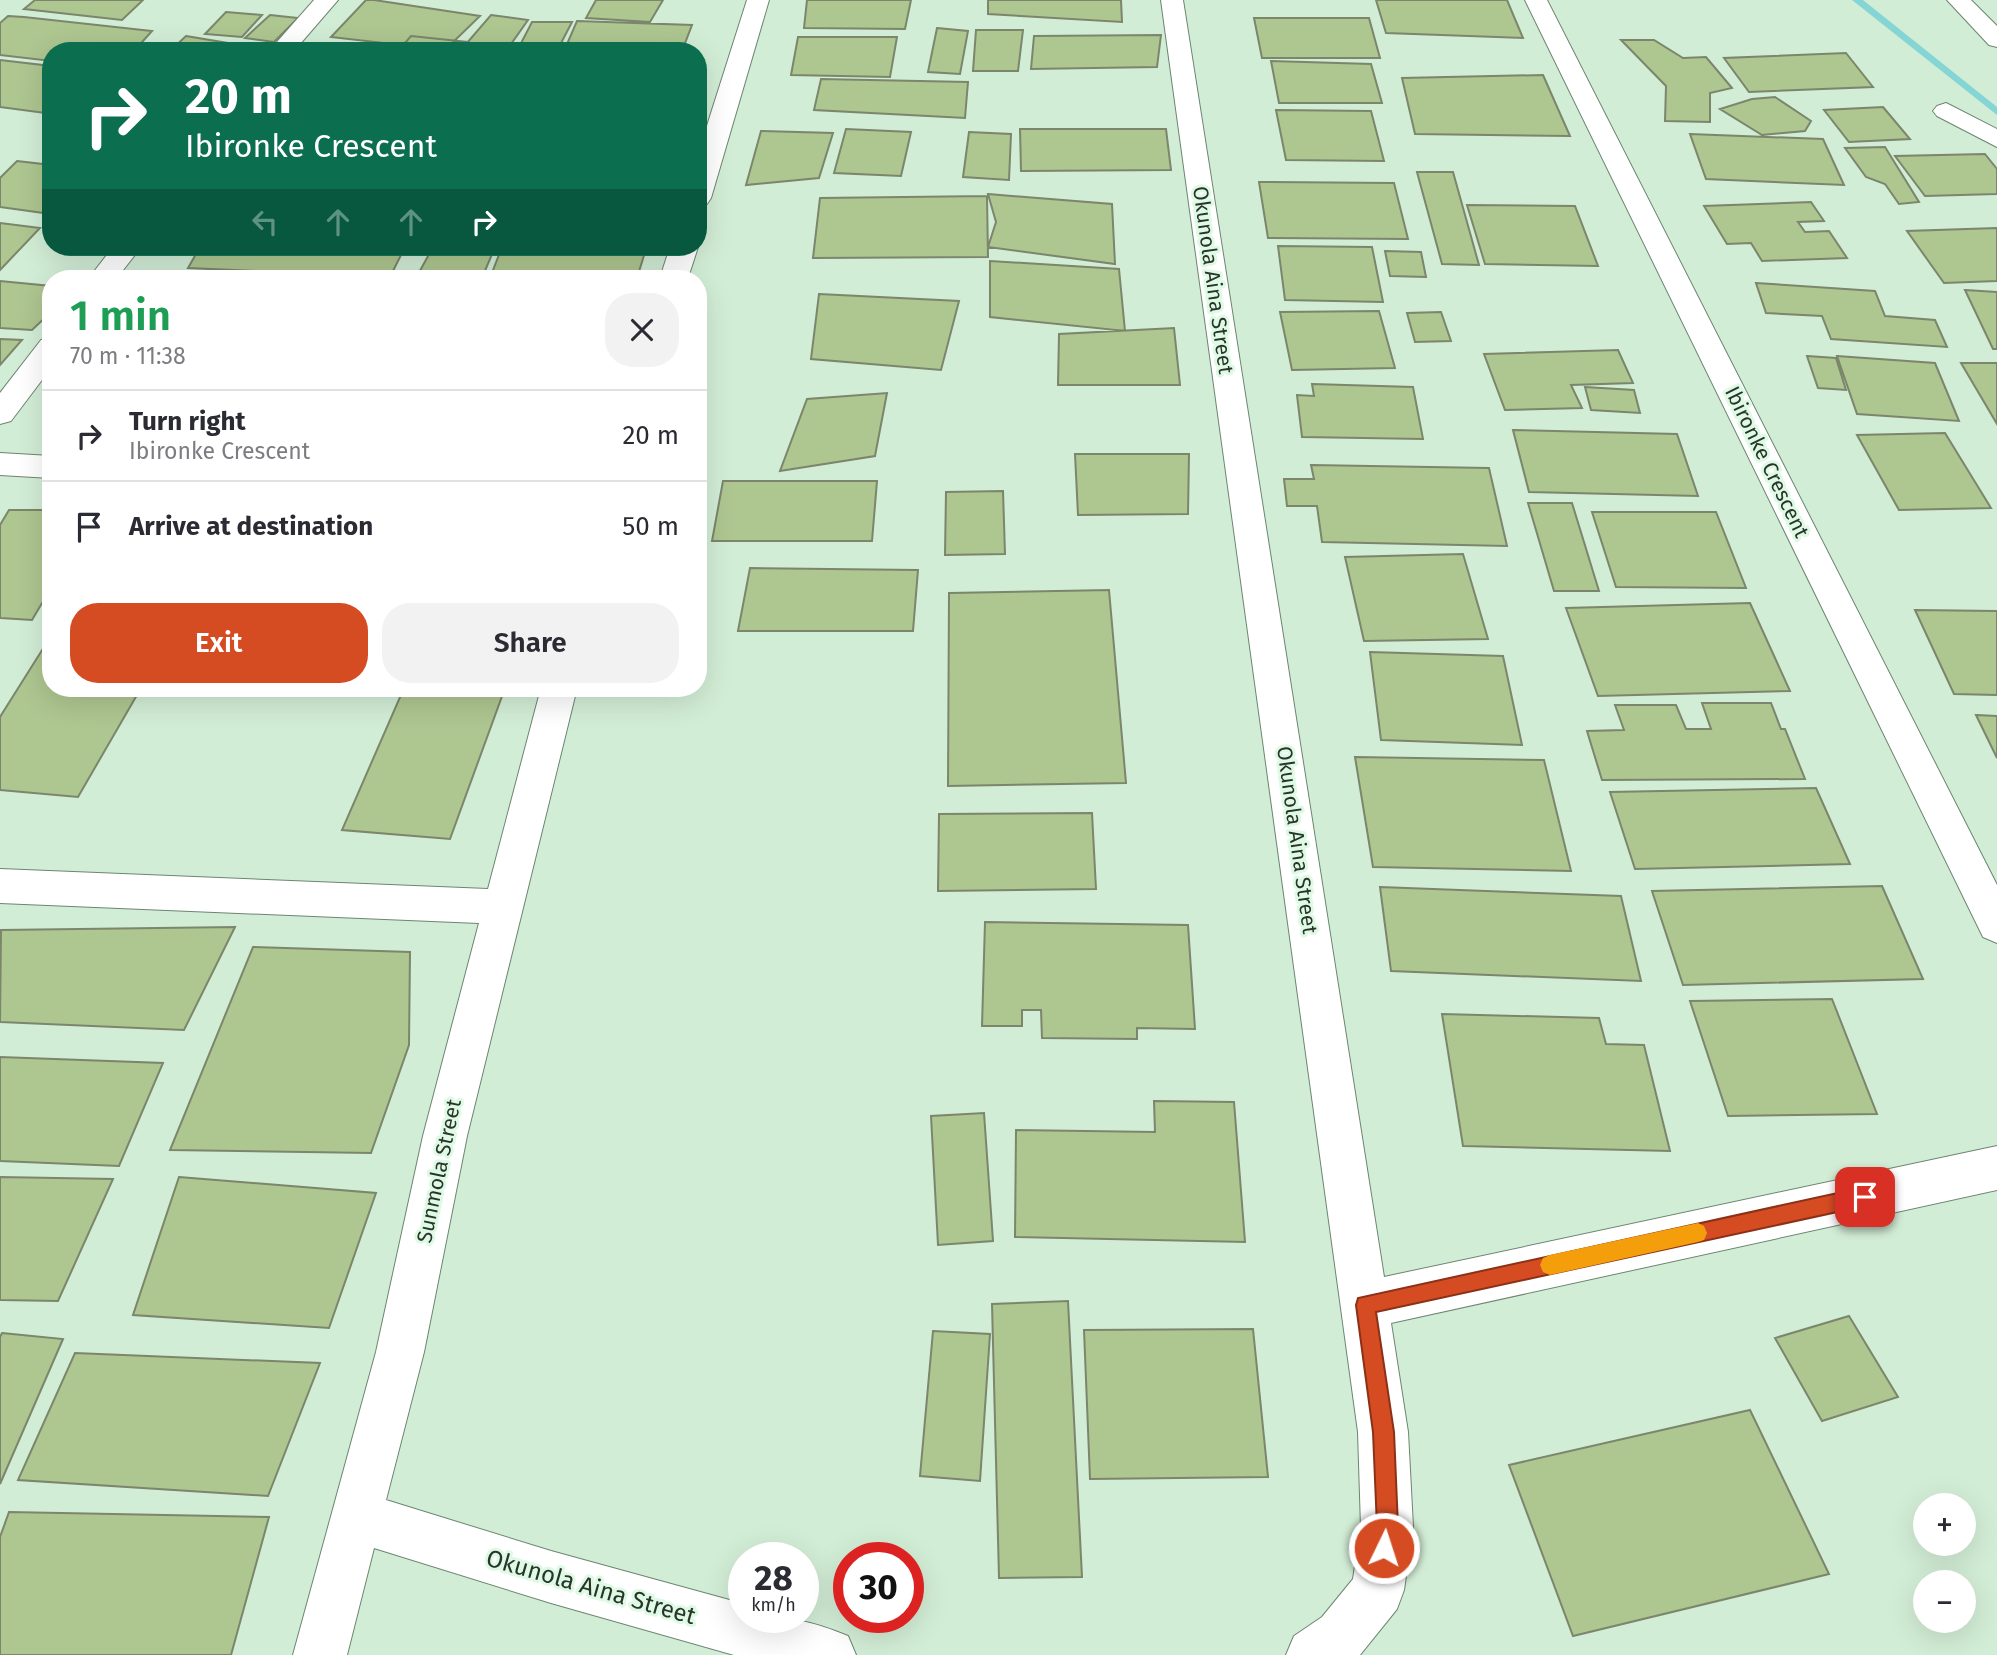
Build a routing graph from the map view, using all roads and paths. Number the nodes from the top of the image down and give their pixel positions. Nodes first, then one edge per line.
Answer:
1 (327, 0) edge
2 (758, 0) edge
3 (1172, 0) edge
4 (1536, 0) edge
5 (1958, 0) edge
6 (1997, 40) edge
7 (289, 42) edge
8 (1947, 111) dead end
9 (1997, 139) edge
10 (707, 168) edge
11 (120, 256) edge
12 (109, 270) edge
13 (42, 359) edge
14 (0, 414) edge
15 (0, 464) edge
16 (42, 466) edge
17 (557, 697) edge
18 (0, 886) edge
19 (501, 907) junction
20 (1997, 925) edge
21 (1997, 1168) edge
22 (1365, 1305) junction
23 (355, 1516) junction
24 (320, 1655) edge
25 (829, 1655) edge
26 (1313, 1655) edge

1 - 7 street
2 - 10 street
3 - 22 street, Okunola Aina Street
4 - 20 street, Ibironke Crescent
5 - 6 street
8 - 9 street
11 - 12 street
13 - 14 street
15 - 16 street
17 - 19 street, Sunmola Street
18 - 19 street
19 - 23 street, Sunmola Street
21 - 22 street
22 - 26 street, Okunola Aina Street
23 - 24 street, Sunmola Street
23 - 25 street, Okunola Aina Street

